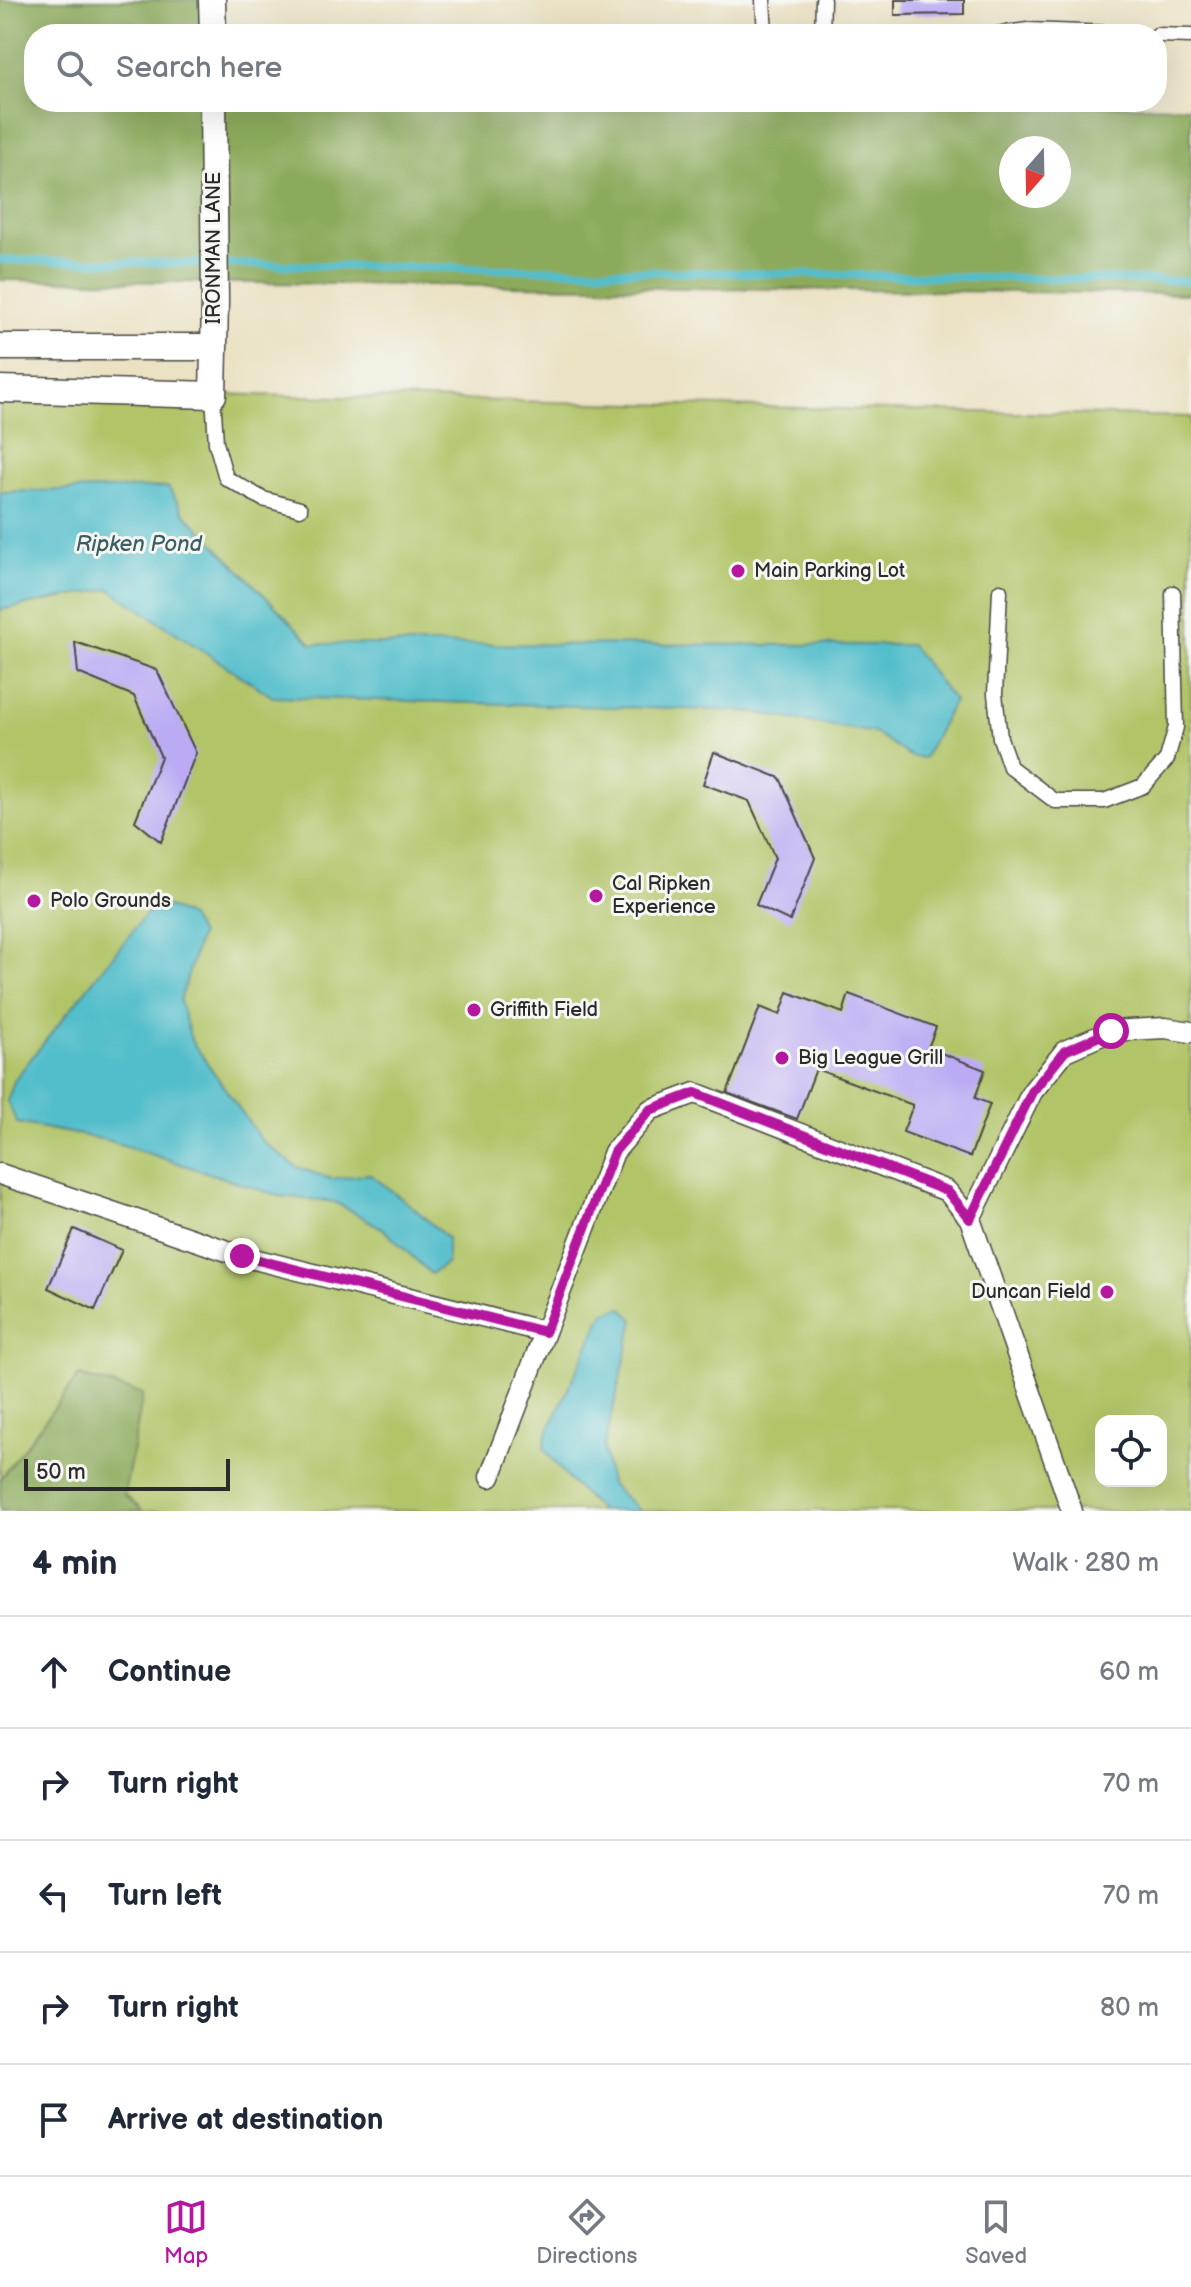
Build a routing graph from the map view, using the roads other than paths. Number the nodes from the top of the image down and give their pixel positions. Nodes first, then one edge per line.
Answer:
1 (212, 0) edge
2 (763, 0) edge
3 (823, 0) edge
4 (213, 24) edge
5 (764, 24) edge
6 (822, 24) edge
7 (1167, 35) edge
8 (1191, 36) edge
9 (213, 112) edge
10 (0, 347) edge
11 (214, 347) junction
12 (0, 389) edge
13 (213, 395) junction
14 (300, 509) dead end
15 (1000, 591) dead end
16 (1173, 593) dead end
17 (1191, 1032) edge
18 (0, 1174) edge
19 (970, 1219) junction
20 (545, 1332) junction
21 (490, 1477) dead end
22 (1072, 1511) edge

1 - 4 street
2 - 5 lane
3 - 6 lane
7 - 8 lane
9 - 11 street, IRONMAN LANE
10 - 11 street
11 - 13 street, IRONMAN LANE
12 - 13 street
13 - 14 lane
15 - 16 lane
17 - 19 street
18 - 20 street
19 - 20 street
19 - 22 street
20 - 21 street

